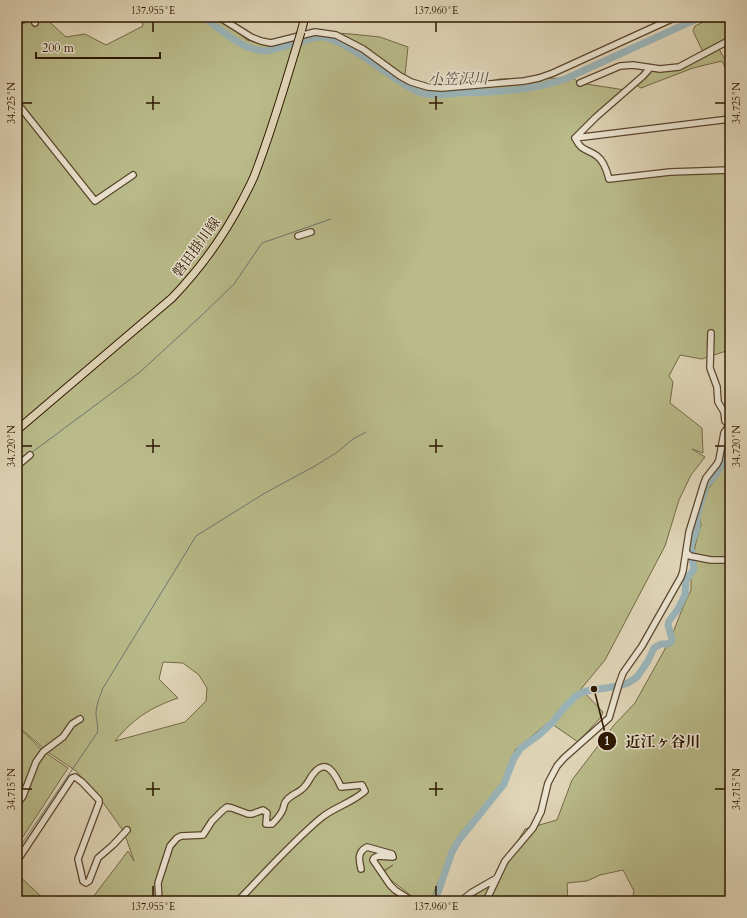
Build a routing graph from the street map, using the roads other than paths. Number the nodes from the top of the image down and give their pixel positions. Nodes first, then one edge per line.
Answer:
1 (219, 17) edge
2 (305, 17) edge
3 (676, 17) edge
4 (17, 22) edge
5 (35, 23) dead end
6 (730, 40) edge
7 (650, 68) junction
8 (580, 83) dead end
9 (17, 103) edge
10 (730, 119) edge
11 (575, 138) junction
12 (730, 170) edge
13 (133, 175) dead end
14 (311, 232) dead end
15 (298, 236) dead end
16 (711, 333) dead end
17 (729, 424) edge
18 (17, 430) edge
19 (30, 455) dead end
20 (17, 466) edge
21 (686, 552) junction
22 (730, 560) edge
23 (80, 719) dead end
24 (17, 804) edge
25 (126, 830) dead end
26 (17, 861) edge
27 (361, 869) dead end
28 (497, 878) junction
29 (159, 901) edge
30 (238, 901) edge
31 (412, 901) edge
32 (461, 901) edge
33 (486, 901) edge

1 - 3 street
2 - 18 main road, 磐田掛川線, bridge
4 - 5 street
6 - 7 street
7 - 8 street
7 - 11 street
9 - 13 street
10 - 11 street
11 - 12 street
14 - 15 street
16 - 17 street
17 - 21 street
19 - 20 street
21 - 22 street
21 - 28 street
23 - 24 street
25 - 26 street
27 - 31 street
28 - 32 street
28 - 33 street
29 - 30 street

